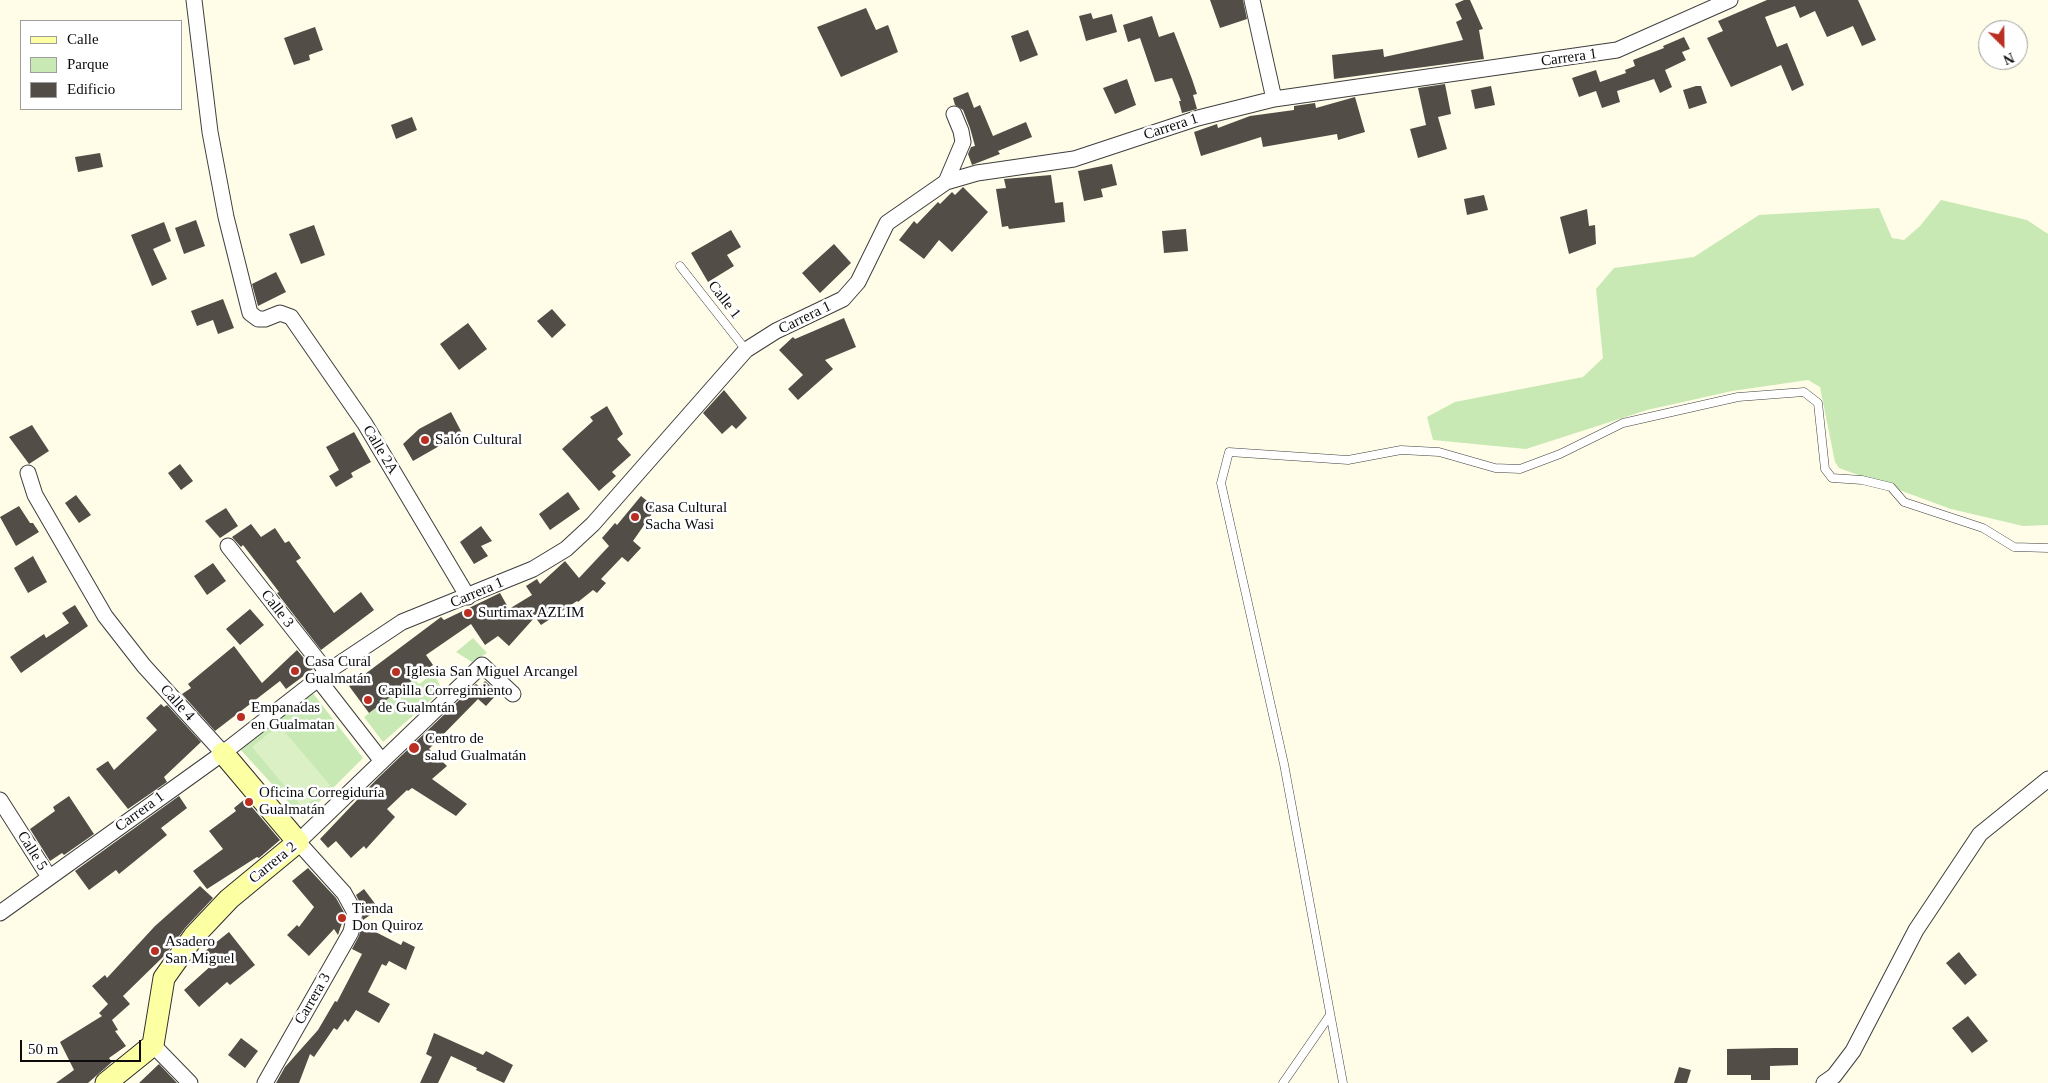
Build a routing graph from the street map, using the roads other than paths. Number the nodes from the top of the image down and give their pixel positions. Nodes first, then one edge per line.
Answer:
1 (194, 0) edge
2 (1252, 0) edge
3 (1730, 0) edge
4 (1274, 100) junction
5 (954, 114) dead end
6 (946, 182) junction
7 (680, 266) dead end
8 (746, 350) junction
9 (28, 473) dead end
10 (228, 546) dead end
11 (2048, 548) edge
12 (468, 597) junction
13 (322, 676) junction
14 (513, 694) dead end
15 (222, 753) junction
16 (381, 760) junction
17 (2048, 779) edge
18 (0, 800) edge
19 (298, 842) junction
20 (49, 877) junction
21 (0, 913) edge
22 (355, 913) joint
23 (1330, 1015) junction
24 (153, 1045) junction
25 (106, 1083) edge
26 (190, 1083) edge
27 (265, 1083) edge
28 (1283, 1083) edge
29 (1343, 1083) edge
30 (1824, 1083) edge

1 - 12 street, Calle 2A
2 - 4 street
3 - 4 street, Carrera 1
4 - 6 street, Carrera 1
5 - 6 street
6 - 8 street, Carrera 1
7 - 8 lane, Calle 1
8 - 12 street, Carrera 1
9 - 15 street, Calle 4
10 - 13 street, Calle 3
11 - 23 lane
12 - 13 street, Carrera 1
13 - 15 street, Carrera 1
13 - 16 street, Calle 3
14 - 16 street, Carrera 2
15 - 19 street, Calle 4
15 - 20 street, Carrera 1
16 - 19 street, Carrera 2
17 - 30 street
18 - 20 street, Calle 5
19 - 22 street, Calle 4
19 - 24 street, Carrera 2
20 - 21 street, Carrera 1
22 - 27 street, Carrera 3
23 - 28 lane
23 - 29 lane
24 - 25 street
24 - 26 street

